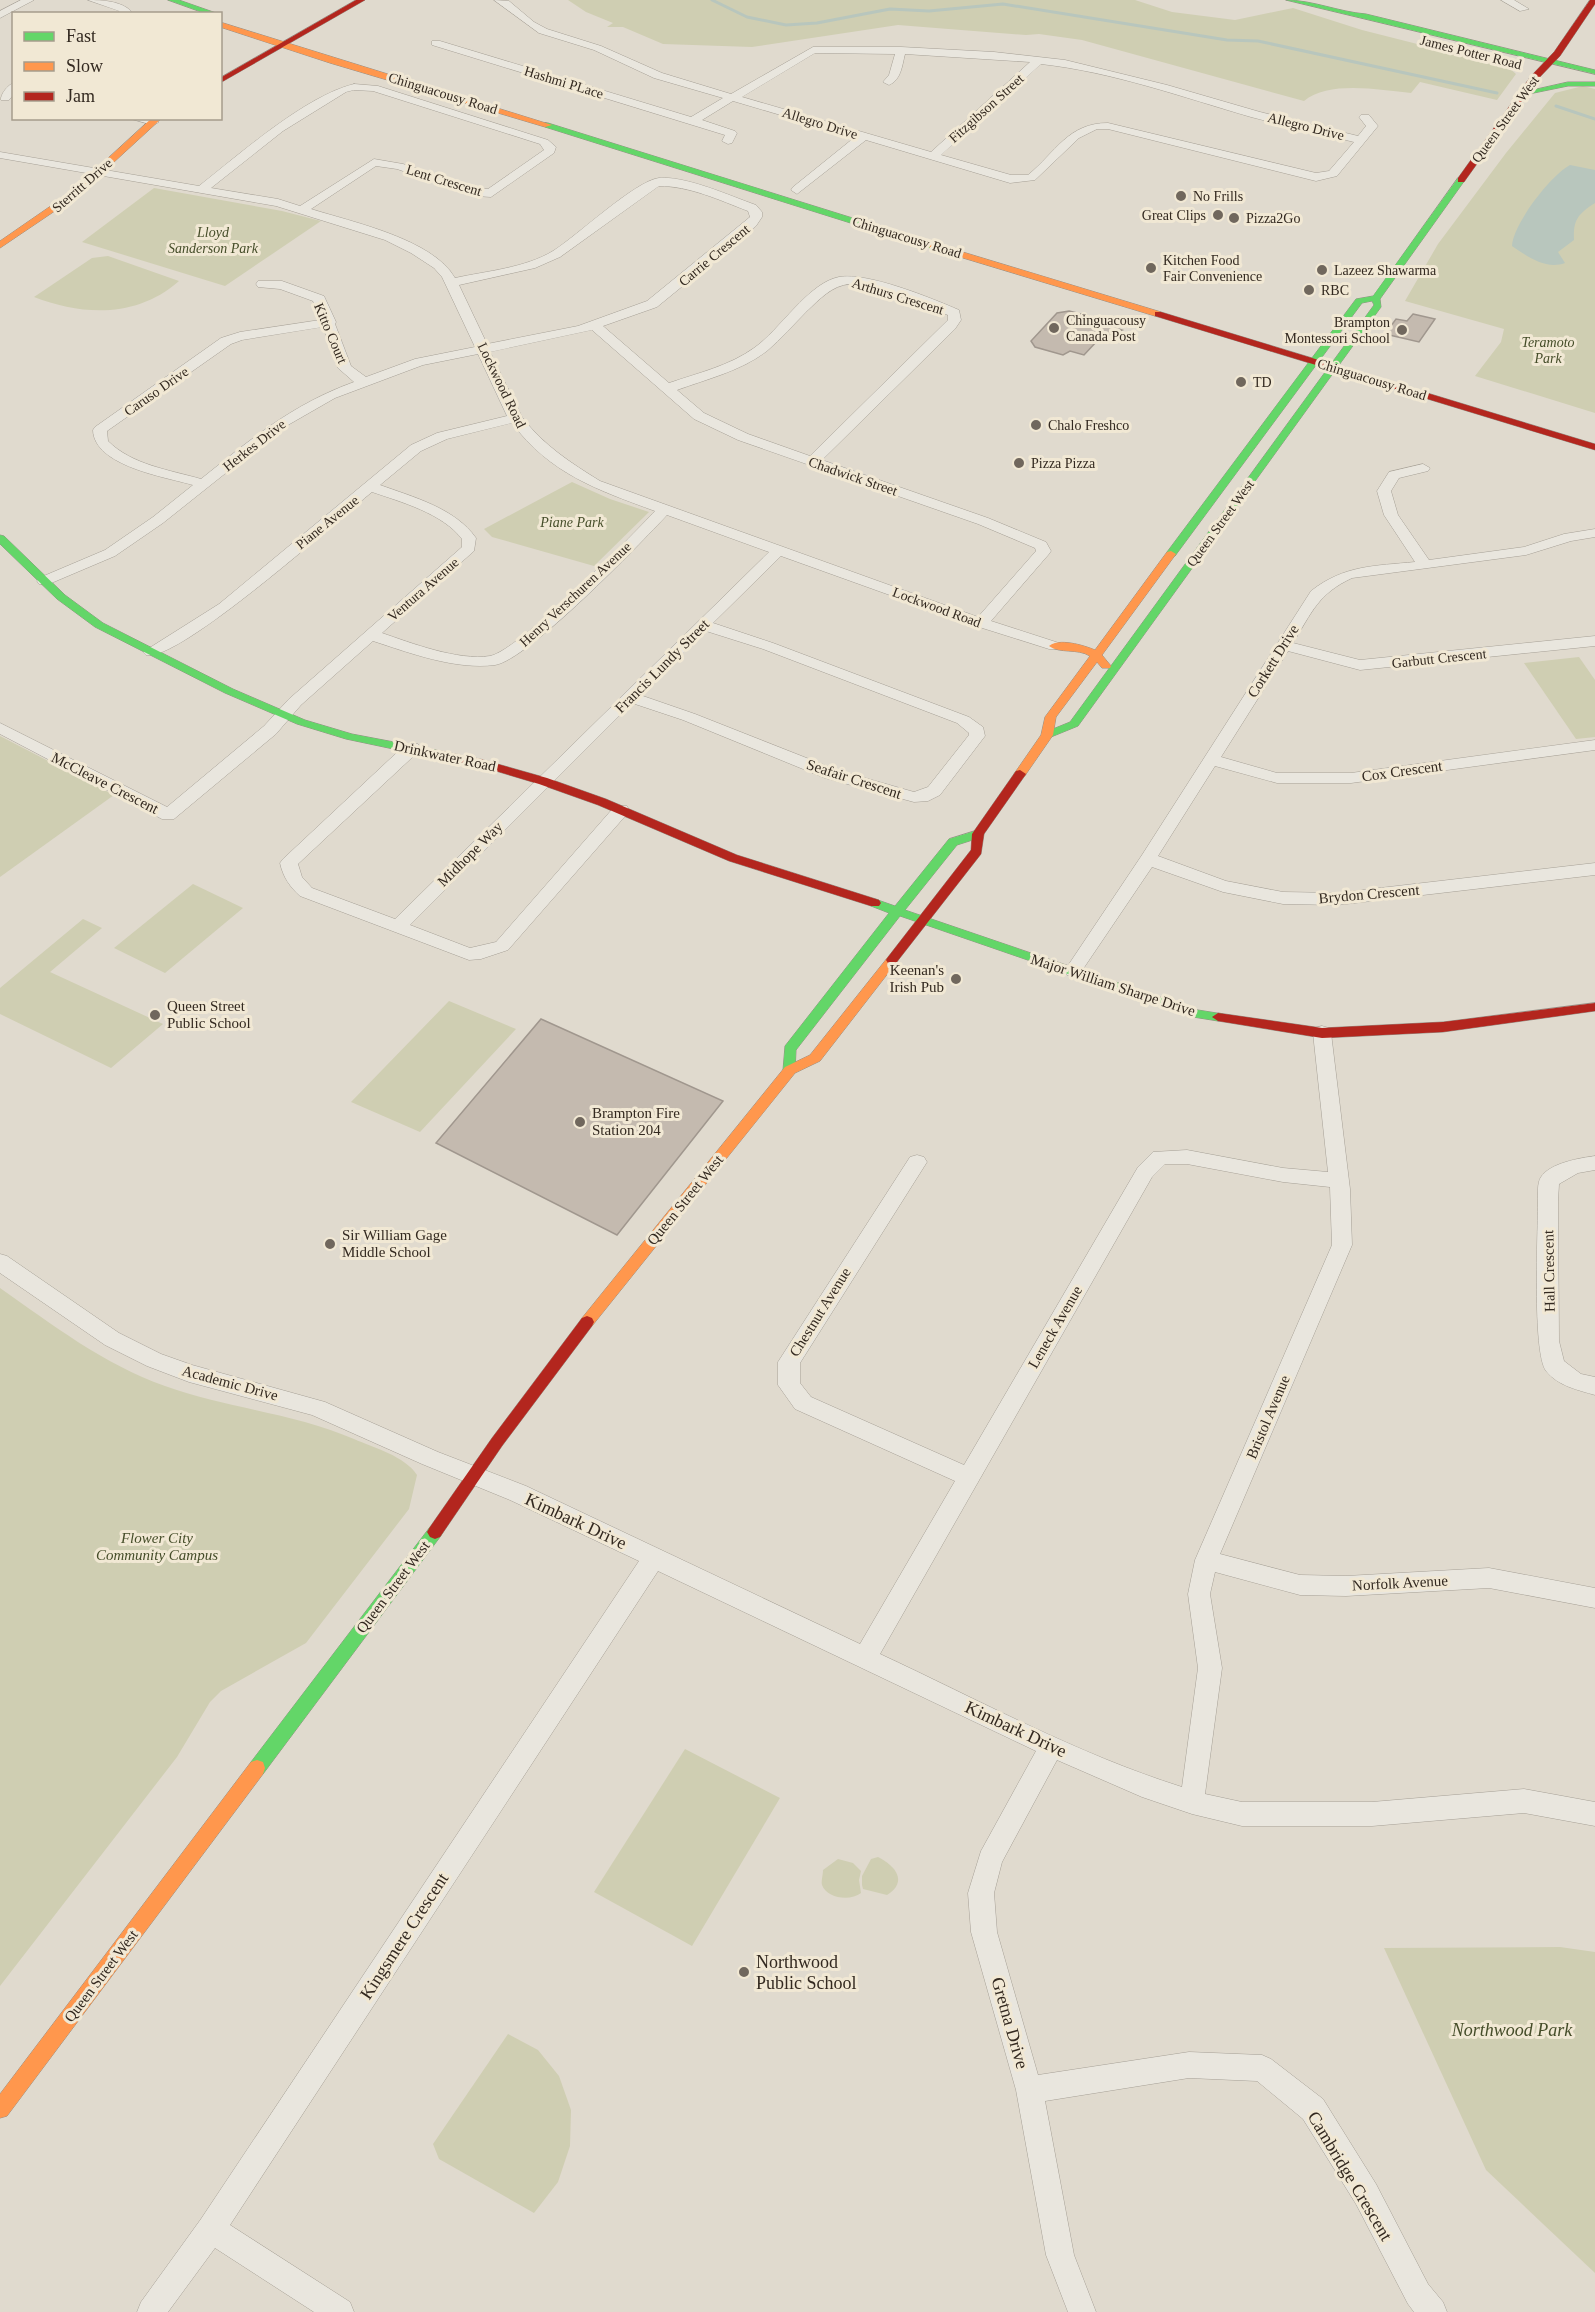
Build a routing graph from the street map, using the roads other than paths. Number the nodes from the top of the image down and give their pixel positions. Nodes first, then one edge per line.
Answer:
1 (29, 0) edge
2 (93, 0) edge
3 (172, 0) edge
4 (360, 0) edge
5 (499, 0) edge
6 (1290, 0) edge
7 (1506, 0) edge
8 (1594, 0) edge
9 (156, 2) dead end
10 (1306, 2) edge
11 (1524, 9) dead end
12 (125, 12) edge
13 (184, 12) edge
14 (210, 12) edge
15 (0, 15) edge
16 (1352, 15) junction
17 (222, 16) edge
18 (222, 24) edge
19 (1568, 39) junction
20 (289, 41) junction
21 (436, 43) dead end
22 (1478, 43) junction
23 (901, 50) junction
24 (1040, 59) junction
25 (1546, 65) junction
26 (1595, 72) edge
27 (222, 80) edge
28 (889, 82) dead end
29 (1595, 83) edge
30 (1524, 93) junction
31 (732, 97) junction
32 (1365, 117) dead end
33 (155, 120) edge
34 (693, 121) junction
35 (864, 136) junction
36 (1361, 140) junction
37 (728, 141) dead end
38 (0, 155) edge
39 (933, 156) junction
40 (100, 172) junction
41 (797, 190) junction
42 (200, 191) junction
43 (851, 206) dead end
44 (303, 209) junction
45 (0, 245) edge
46 (452, 283) junction
47 (262, 284) dead end
48 (1376, 298) junction
49 (330, 322) junction
50 (594, 325) junction
51 (1320, 344) junction
52 (482, 348) junction
53 (1350, 353) junction
54 (1314, 361) junction
55 (1334, 367) junction
56 (362, 381) junction
57 (668, 388) junction
58 (516, 418) junction
59 (1595, 447) edge
60 (812, 462) junction
61 (1423, 468) dead end
62 (204, 484) junction
63 (371, 487) junction
64 (665, 509) junction
65 (1195, 522) junction
66 (1217, 528) junction
67 (1595, 533) edge
68 (0, 538) edge
69 (779, 550) junction
70 (1424, 564) junction
71 (44, 581) junction
72 (981, 623) junction
73 (704, 625) junction
74 (371, 635) junction
75 (1595, 641) edge
76 (1284, 645) junction
77 (1054, 646) junction
78 (151, 652) junction
79 (1098, 654) junction
80 (631, 697) junction
81 (1065, 698) junction
82 (285, 714) junction
83 (1074, 724) junction
84 (0, 728) edge
85 (1047, 735) junction
86 (1595, 745) edge
87 (412, 748) junction
88 (1211, 760) junction
89 (543, 781) junction
90 (621, 810) junction
91 (978, 834) junction
92 (1148, 859) junction
93 (1595, 869) edge
94 (897, 911) junction
95 (922, 920) junction
96 (398, 927) junction
97 (1073, 971) junction
98 (1595, 1007) edge
99 (1322, 1033) junction
100 (790, 1070) junction
101 (917, 1162) dead end
102 (1595, 1163) edge
103 (1339, 1180) junction
104 (0, 1262) edge
105 (1595, 1386) edge
106 (474, 1476) junction
107 (969, 1477) junction
108 (654, 1558) junction
109 (1206, 1560) junction
110 (1595, 1598) edge
111 (865, 1657) junction
112 (1052, 1746) junction
113 (1192, 1802) junction
114 (1595, 1814) edge
115 (1029, 2090) junction
116 (0, 2109) edge
117 (211, 2229) junction
118 (151, 2312) edge
119 (340, 2312) edge
120 (1082, 2312) edge
121 (1433, 2312) edge

1 - 15 street
2 - 12 street
3 - 14 main road
4 - 20 main road
5 - 31 street, Allegro Drive
6 - 10 main road, James Potter Road
7 - 11 street
8 - 19 main road, Queen Street West
9 - 13 main road
10 - 16 main road, James Potter Road
16 - 22 main road, James Potter Road
16 - 25 main road, James Potter Road
17 - 20 main road, Chinguacousy Road
18 - 20 main road, Chinguacousy Road
19 - 22 main road
19 - 25 main road, Queen Street West
20 - 27 main road
20 - 41 main road, Chinguacousy Road
20 - 54 main road, Chinguacousy Road
21 - 34 street, Hashmi PLace
22 - 25 main road, James Potter Road
23 - 24 street, Allegro Drive
23 - 28 street
23 - 31 street, Allegro Drive
24 - 36 street, Allegro Drive
24 - 39 street, Fitzgibson Street
25 - 26 main road, James Potter Road
25 - 29 main road, James Potter Road
25 - 30 main road, Queen Street West
29 - 30 main road
30 - 48 main road, Queen Street West
31 - 34 street
31 - 35 street, Allegro Drive
32 - 36 street
33 - 40 main road, Sterritt Drive
34 - 37 street, Hashmi PLace
35 - 39 street, Allegro Drive
35 - 41 street
36 - 39 street, Allegro Drive
38 - 40 street, Lockwood Road
40 - 42 street, Lockwood Road
40 - 45 main road, Sterritt Drive
41 - 43 main road, Chinguacousy Road
42 - 44 street, Lockwood Road
42 - 44 street, Lent Crescent
44 - 46 street, Lockwood Road
46 - 50 street, Carrie Crescent
46 - 52 street, Lockwood Road
47 - 49 street, Kitto Court
48 - 51 main road, Queen Street West
48 - 53 main road, Queen Street West
49 - 56 street, Kitto Court
49 - 62 street, Caruso Drive
50 - 52 street, Carrie Crescent
50 - 57 street, Chadwick Street
51 - 53 main road, Chinguacousy Road
51 - 54 main road, Queen Street West
52 - 56 street, Herkes Drive
52 - 58 street, Lockwood Road
53 - 55 main road, Queen Street West
54 - 55 main road, Chinguacousy Road
54 - 65 main road, Queen Street West
55 - 59 main road, Chinguacousy Road
55 - 66 main road, Queen Street West
56 - 62 street, Herkes Drive
57 - 60 street, Chadwick Street
57 - 60 street, Arthurs Crescent
58 - 63 street, Piane Avenue
58 - 64 street, Lockwood Road
60 - 72 street, Chadwick Street
61 - 70 street
62 - 71 street, Herkes Drive
63 - 74 street, Ventura Avenue
63 - 78 street, Piane Avenue
64 - 69 street, Lockwood Road
64 - 74 street, Henry Verschuren Avenue
65 - 66 main road
65 - 79 main road, Queen Street West
66 - 83 main road, Queen Street West
67 - 70 street, Corkett Drive
68 - 71 main road, Drinkwater Road
69 - 72 street, Lockwood Road
69 - 73 street, Francis Lundy Street
70 - 76 street, Corkett Drive
71 - 78 main road, Drinkwater Road
72 - 77 street, Lockwood Road
73 - 80 street, Francis Lundy Street
73 - 80 street, Seafair Crescent
74 - 82 street, Ventura Avenue
75 - 76 street, Garbutt Crescent
76 - 88 street, Corkett Drive
77 - 79 main road
77 - 81 main road
78 - 82 main road, Drinkwater Road
79 - 81 main road, Queen Street West
79 - 83 main road
80 - 89 street, Francis Lundy Street
81 - 85 main road, Queen Street West
82 - 84 street, McCleave Crescent
82 - 87 main road, Drinkwater Road
83 - 85 main road
85 - 91 main road, Queen Street West
86 - 88 street, Cox Crescent
87 - 89 main road, Drinkwater Road
87 - 96 street
88 - 92 street, Corkett Drive
89 - 90 main road, Drinkwater Road
89 - 96 street, Midhope Way
90 - 94 main road, Drinkwater Road
90 - 96 street
91 - 94 main road, Queen Street West
91 - 95 main road, Queen Street West
92 - 93 street, Brydon Crescent
92 - 97 street, Corkett Drive
94 - 95 main road, Drinkwater Road
94 - 100 main road, Queen Street West
95 - 97 main road, Major William Sharpe Drive
95 - 100 main road, Queen Street West
97 - 99 main road, Major William Sharpe Drive
98 - 99 main road, Major William Sharpe Drive
99 - 103 street, Bristol Avenue
100 - 106 main road, Queen Street West
101 - 107 street, Chestnut Avenue
102 - 105 street, Hall Crescent
103 - 107 street, Leneck Avenue
103 - 109 street, Bristol Avenue
104 - 106 street, Academic Drive
106 - 108 street, Kimbark Drive
106 - 116 main road, Queen Street West
107 - 111 street, Leneck Avenue
108 - 111 street, Kimbark Drive
108 - 117 street, Kingsmere Crescent
109 - 110 street, Norfolk Avenue
109 - 113 street, Bristol Avenue
111 - 112 street, Kimbark Drive
112 - 113 street, Kimbark Drive
112 - 115 street, Gretna Drive
113 - 114 street, Kimbark Drive
115 - 120 street, Gretna Drive
115 - 121 street, Cambridge Crescent
117 - 118 street, Kingsmere Crescent
117 - 119 street

